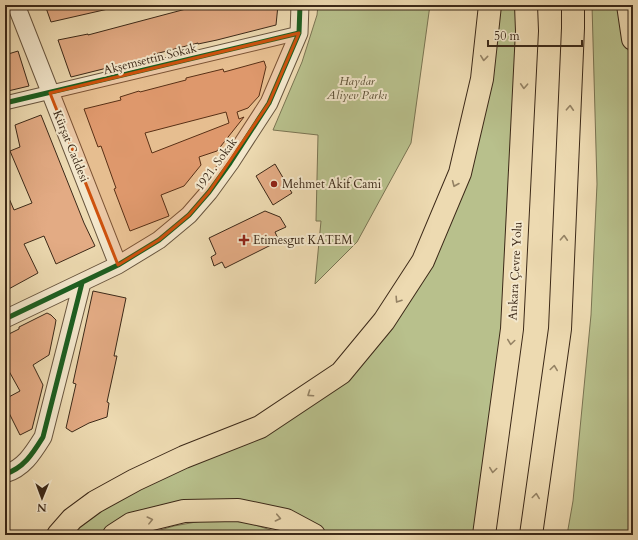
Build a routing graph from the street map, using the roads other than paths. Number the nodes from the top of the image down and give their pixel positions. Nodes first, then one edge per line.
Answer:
1 (16, 5) edge
2 (300, 5) edge
3 (490, 5) edge
4 (526, 5) edge
5 (573, 5) edge
6 (628, 5) edge
7 (299, 33) junction
8 (633, 39) edge
9 (50, 93) junction
10 (5, 103) edge
11 (118, 265) junction
12 (82, 283) junction
13 (5, 319) edge
14 (5, 474) edge
15 (58, 535) edge
16 (114, 535) edge
17 (314, 535) edge
18 (484, 535) edge
19 (531, 535) edge

1 - 9 street, Kürşat Caddesi
2 - 7 street, 1921. Sokak
3 -> 15 highway
4 -> 18 highway, Ankara Çevre Yolu
19 -> 5 highway
6 - 8 highway
7 - 9 street, Akşemsettin Sokak
7 - 11 street, 1921. Sokak
9 - 10 street, Akşemsettin Sokak
9 - 11 street, Kürşat Caddesi
11 - 12 street, 1921. Sokak
12 - 13 street, 1921. Sokak
12 - 14 street
16 -> 17 highway

